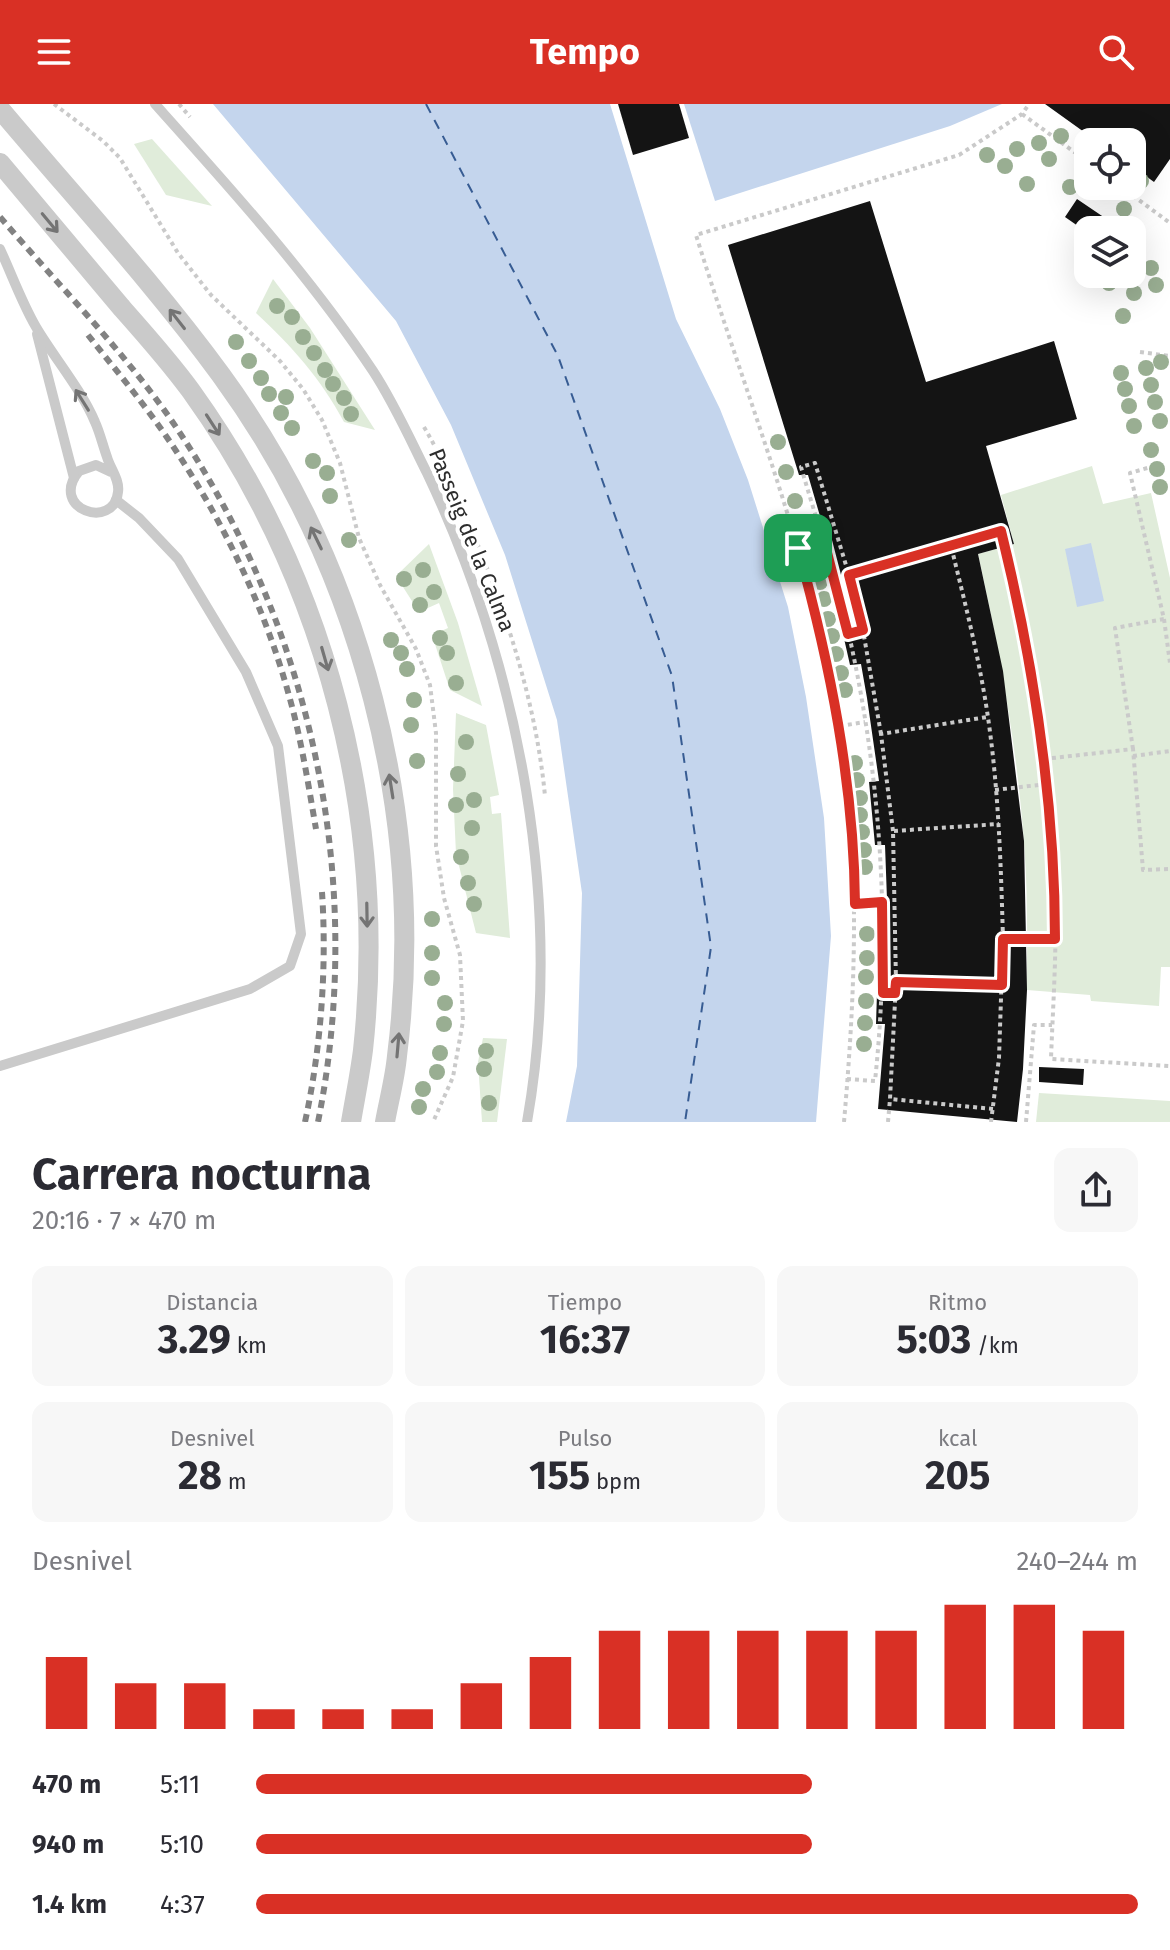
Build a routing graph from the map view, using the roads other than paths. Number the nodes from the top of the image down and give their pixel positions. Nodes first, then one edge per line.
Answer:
1 (155, 104) edge
2 (0, 109) edge
3 (0, 163) edge
4 (0, 249) edge
5 (34, 324) junction
6 (111, 472) junction
7 (74, 478) junction
8 (116, 500) junction
9 (0, 1066) edge
10 (351, 1122) edge
11 (385, 1122) edge
12 (527, 1122) edge

1 - 12 lane, Passeig de la Calma
11 -> 2 street
3 -> 10 street
4 - 5 lane
6 -> 5 lane
5 - 7 lane
6 - 7 lane
6 - 8 lane
7 - 8 lane
8 - 9 lane

